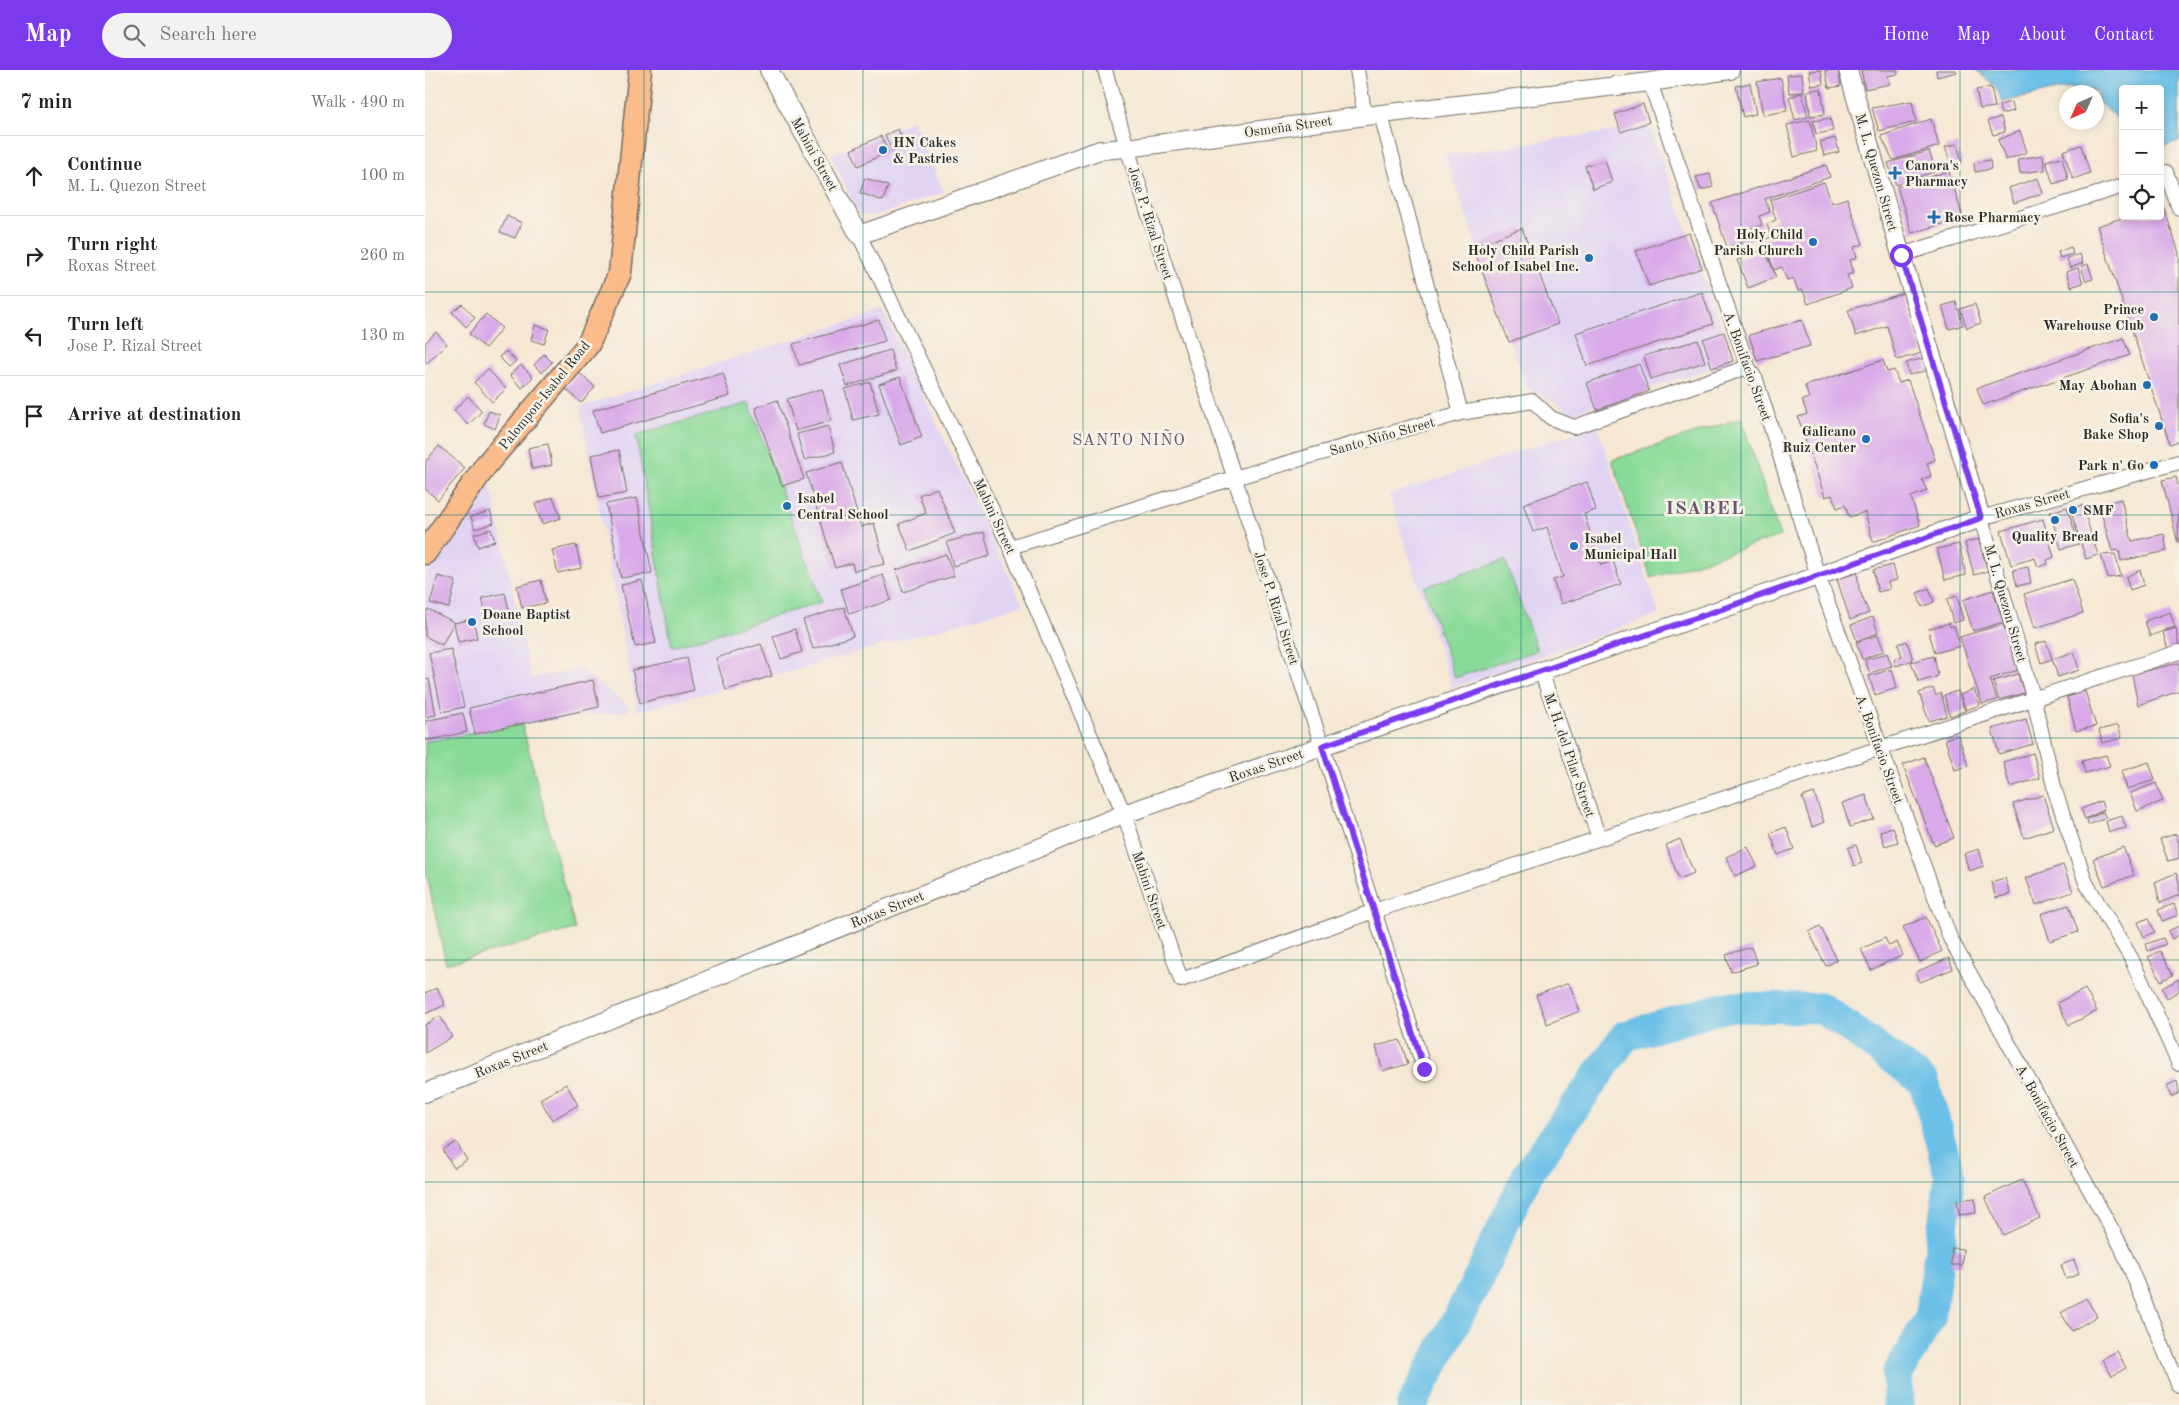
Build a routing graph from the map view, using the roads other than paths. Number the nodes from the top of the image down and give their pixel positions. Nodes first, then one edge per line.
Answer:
1 (640, 70) edge
2 (769, 70) edge
3 (1105, 70) edge
4 (1357, 70) edge
5 (1730, 70) edge
6 (1848, 70) edge
7 (1650, 82) junction
8 (1373, 115) junction
9 (1127, 148) junction
10 (2164, 173) edge
11 (2119, 187) edge
12 (2179, 208) edge
13 (859, 235) junction
14 (1901, 255) junction
15 (1748, 367) junction
16 (1461, 413) junction
17 (2179, 462) edge
18 (1235, 478) junction
19 (1981, 518) junction
20 (1010, 547) junction
21 (425, 553) edge
22 (1818, 576) junction
23 (2179, 652) edge
24 (1541, 671) junction
25 (2034, 700) junction
26 (1322, 746) junction
27 (1879, 748) junction
28 (1124, 814) junction
29 (1599, 838) junction
30 (1374, 911) junction
31 (2179, 1064) edge
32 (1424, 1069) dead end
33 (425, 1093) edge
34 (2179, 1386) edge

1 - 21 highway, Palompon-Isabel Road
2 - 13 street, Mabini Street
3 - 9 street, Jose P. Rizal Street
4 - 8 street
5 - 7 street, Osmeña Street
6 - 14 street, M. L. Quezon Street
7 - 8 street, Osmeña Street
7 - 15 street, A. Bonifacio Street
8 - 9 street, Osmeña Street
8 - 16 street
9 - 13 street, Osmeña Street
9 - 18 street, Jose P. Rizal Street
10 - 12 street
11 - 14 street
13 - 20 street, Mabini Street
14 - 19 street, M. L. Quezon Street
15 - 16 street, Santo Niño Street
15 - 22 street, A. Bonifacio Street
16 - 18 street, Santo Niño Street
17 - 19 street, Roxas Street
18 - 20 street, Santo Niño Street
18 - 26 street, Jose P. Rizal Street
19 - 22 street, Roxas Street
19 - 25 street, M. L. Quezon Street
20 - 28 street, Mabini Street
22 - 24 street, Roxas Street
22 - 27 street, A. Bonifacio Street
23 - 25 street
24 - 26 street, Roxas Street
24 - 29 street, M. H. del Pilar Street
25 - 27 street
25 - 31 street, M. L. Quezon Street
26 - 28 street, Roxas Street
26 - 30 street, Jose P. Rizal Street
27 - 29 street
27 - 34 street, A. Bonifacio Street
28 - 30 street, Mabini Street
28 - 33 street, Roxas Street
29 - 30 street
30 - 32 street, Jose P. Rizal Street

